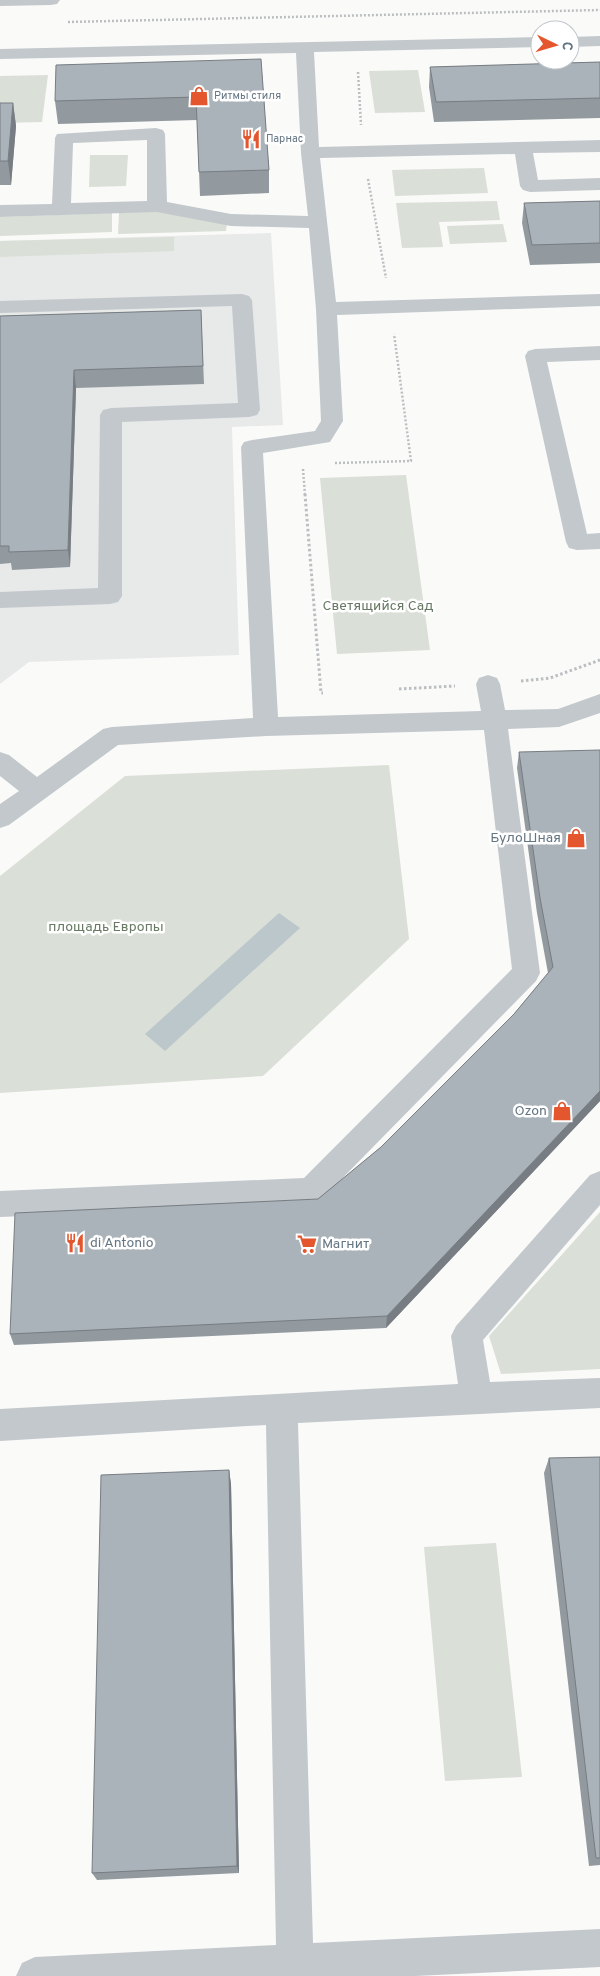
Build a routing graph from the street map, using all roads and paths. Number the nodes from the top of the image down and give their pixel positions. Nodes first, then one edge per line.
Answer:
1 (51, 0) edge
2 (0, 1) edge
3 (600, 10) edge
4 (59, 22) dead end
5 (600, 41) edge
6 (530, 42) edge
7 (580, 42) edge
8 (305, 47) junction
9 (0, 54) edge
10 (600, 146) edge
11 (524, 148) junction
12 (310, 153) junction
13 (600, 184) edge
14 (157, 206) junction
15 (61, 210) junction
16 (0, 212) edge
17 (318, 222) junction
18 (600, 300) edge
19 (0, 307) edge
20 (326, 309) junction
21 (600, 353) edge
22 (249, 410) junction
23 (302, 440) junction
24 (252, 447) junction
25 (600, 541) edge
26 (0, 600) edge
27 (600, 660) edge
28 (488, 684) junction
29 (390, 689) dead end
30 (331, 692) dead end
31 (600, 703) edge
32 (495, 720) junction
33 (266, 727) junction
34 (0, 762) edge
35 (37, 791) junction
36 (0, 818) edge
37 (600, 1184) edge
38 (0, 1204) edge
39 (600, 1393) edge
40 (476, 1398) junction
41 (282, 1410) junction
42 (0, 1425) edge
43 (600, 1948) edge
44 (296, 1962) junction
45 (445, 1966) edge
46 (34, 1976) edge

1 - 2 street
3 - 4 path
5 - 7 street
6 - 8 street
8 - 9 street
8 - 12 street
10 - 11 street
11 - 12 street
11 - 13 street
12 - 17 street
14 - 15 street
14 - 15 street
14 - 17 street
15 - 16 street
17 - 20 street
18 - 20 street
19 - 22 street
20 - 23 street
21 - 25 street
22 - 24 street
22 - 26 street
23 - 24 street
23 - 30 path
24 - 33 street
27 - 28 path
28 - 29 path
28 - 32 street
31 - 32 street
32 - 33 street
32 - 38 street
33 - 35 street
34 - 35 street
35 - 36 street
37 - 40 street
39 - 40 street
40 - 41 street
41 - 42 street
41 - 44 street
43 - 45 street
44 - 45 street
44 - 46 street

